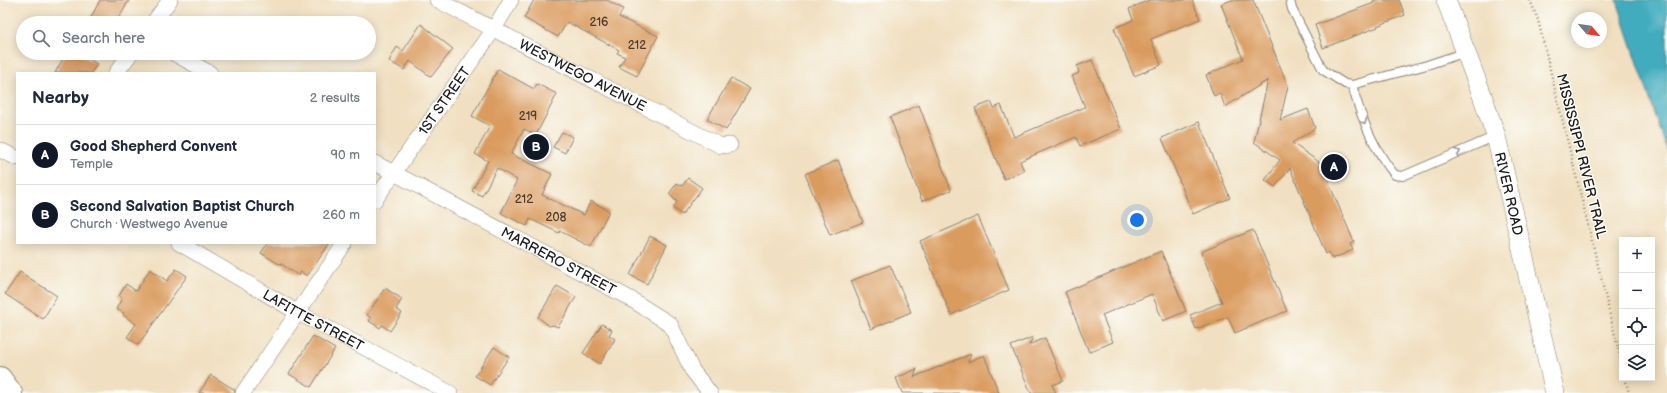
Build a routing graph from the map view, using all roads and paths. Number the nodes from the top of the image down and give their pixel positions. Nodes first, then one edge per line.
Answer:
1 (170, 0) edge
2 (437, 0) edge
3 (511, 0) edge
4 (1290, 0) edge
5 (1446, 0) edge
6 (1530, 0) edge
7 (158, 16) edge
8 (494, 29) junction
9 (1466, 52) junction
10 (126, 60) edge
11 (186, 60) edge
12 (117, 72) edge
13 (208, 72) edge
14 (1352, 85) junction
15 (1496, 136) junction
16 (730, 145) dead end
17 (0, 150) edge
18 (16, 158) edge
19 (376, 164) edge
20 (394, 173) junction
21 (376, 199) edge
22 (181, 244) edge
23 (344, 244) edge
24 (297, 312) junction
25 (1619, 352) edge
26 (0, 378) edge
27 (1626, 381) edge
28 (11, 393) edge
29 (244, 393) edge
30 (450, 393) edge
31 (710, 393) edge
32 (1555, 393) edge
33 (1629, 393) edge

1 - 7 street
2 - 8 street, WESTWEGO AVENUE
3 - 8 street, 1ST STREET
4 - 14 lane
5 - 9 street, RIVER ROAD
6 - 25 path, MISSISSIPPI RIVER TRAIL
8 - 16 street, WESTWEGO AVENUE
8 - 20 street, 1ST STREET
9 - 14 lane
9 - 15 street, RIVER ROAD
10 - 12 street
11 - 13 street
14 -> 15 lane
15 - 32 street, RIVER ROAD
17 - 18 street
19 - 20 street, MARRERO STREET
20 - 21 street, 1ST STREET
20 - 31 street, MARRERO STREET
22 - 24 street, LAFITTE STREET
23 - 24 street
24 - 29 street
24 - 30 street, LAFITTE STREET
26 - 28 highway
27 - 33 path

